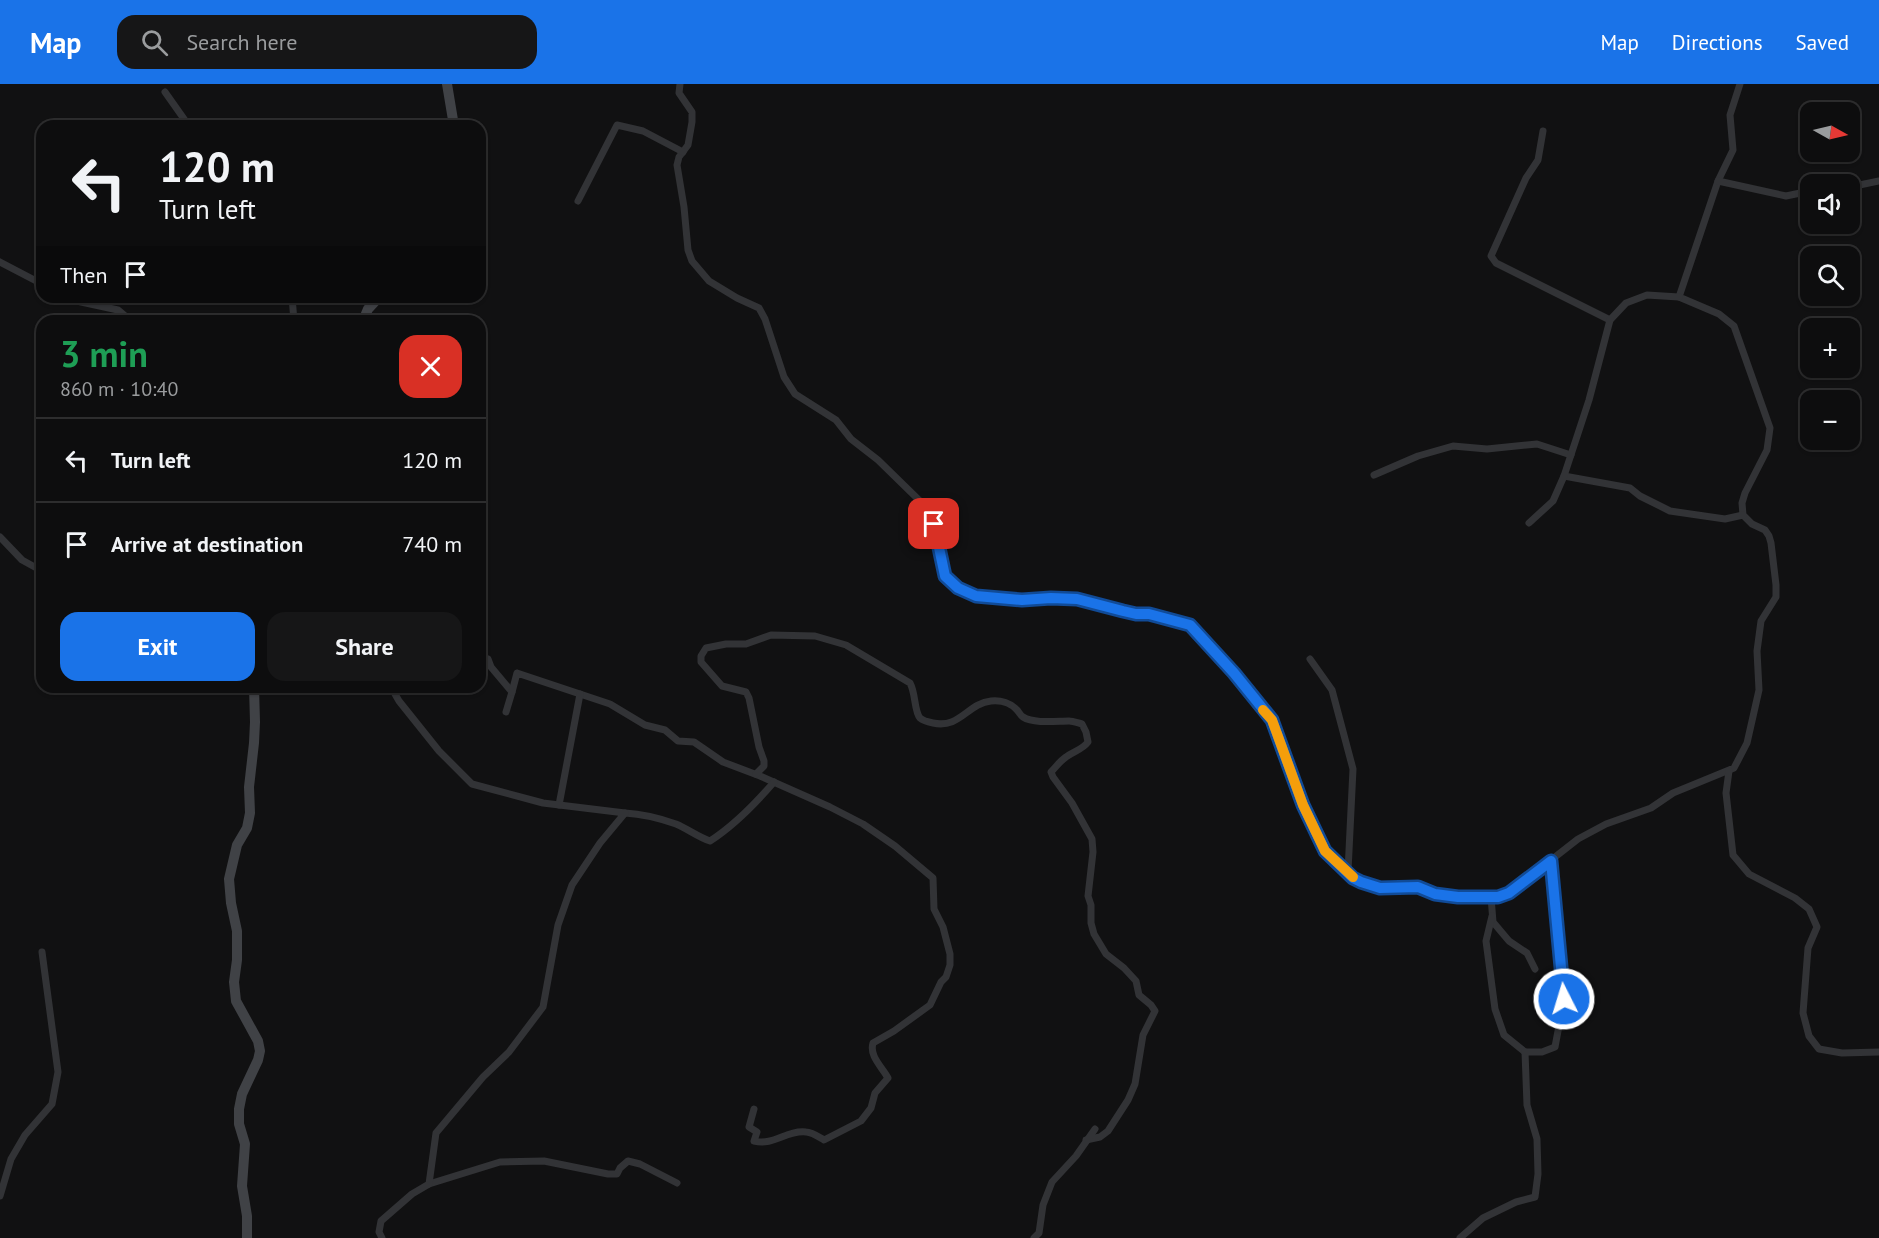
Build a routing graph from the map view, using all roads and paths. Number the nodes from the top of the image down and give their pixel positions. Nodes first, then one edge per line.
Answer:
1 (447, 84) edge
2 (680, 84) edge
3 (1740, 84) edge
4 (165, 92) dead end
5 (185, 120) edge
6 (453, 120) edge
7 (1543, 131) dead end
8 (683, 152) junction
9 (1879, 181) edge
10 (1718, 182) junction
11 (1860, 185) edge
12 (1800, 193) edge
13 (578, 201) dead end
14 (0, 262) edge
15 (36, 281) edge
16 (1679, 297) junction
17 (86, 303) edge
18 (124, 315) edge
19 (1610, 320) junction
20 (1571, 455) junction
21 (1374, 475) dead end
22 (1564, 476) junction
23 (1743, 515) junction
24 (1529, 523) dead end
25 (0, 537) edge
26 (36, 568) edge
27 (486, 658) edge
28 (1310, 659) dead end
29 (512, 692) junction
30 (254, 693) edge
31 (394, 693) edge
32 (580, 694) junction
33 (506, 712) dead end
34 (1729, 771) junction
35 (756, 774) junction
36 (774, 782) junction
37 (559, 805) junction
38 (625, 813) junction
39 (1551, 861) junction
40 (1348, 871) junction
41 (1491, 897) junction
42 (1492, 916) junction
43 (42, 952) dead end
44 (1534, 969) dead end
45 (1526, 1052) junction
46 (1879, 1052) edge
47 (754, 1109) dead end
48 (1095, 1129) dead end
49 (1086, 1140) junction
50 (677, 1183) dead end
51 (429, 1184) junction
52 (0, 1196) edge
53 (247, 1238) edge
54 (382, 1238) edge
55 (1034, 1238) edge
56 (1460, 1238) edge

1 - 6 main road
2 - 8 street
3 - 10 street
4 - 5 street
7 - 19 street
8 - 13 street
8 - 40 street
9 - 11 street
10 - 12 street
10 - 16 street
14 - 15 street
16 - 19 street
16 - 23 street
17 - 18 street
19 - 20 street
20 - 21 street
20 - 22 street
22 - 23 street
22 - 24 street
23 - 34 street
25 - 26 street
27 - 29 street
28 - 40 street
29 - 32 street
29 - 33 street
30 - 53 main road
31 - 37 street
32 - 35 street
32 - 37 street
34 - 39 street
34 - 46 street
35 - 36 street
35 - 49 street
36 - 38 street
36 - 47 street
37 - 38 street
38 - 51 street
39 - 41 street
39 - 45 street
40 - 41 street
41 - 42 street
42 - 44 street
42 - 45 street
43 - 52 street
45 - 56 street
48 - 49 street
49 - 55 street
50 - 51 street
51 - 54 street

